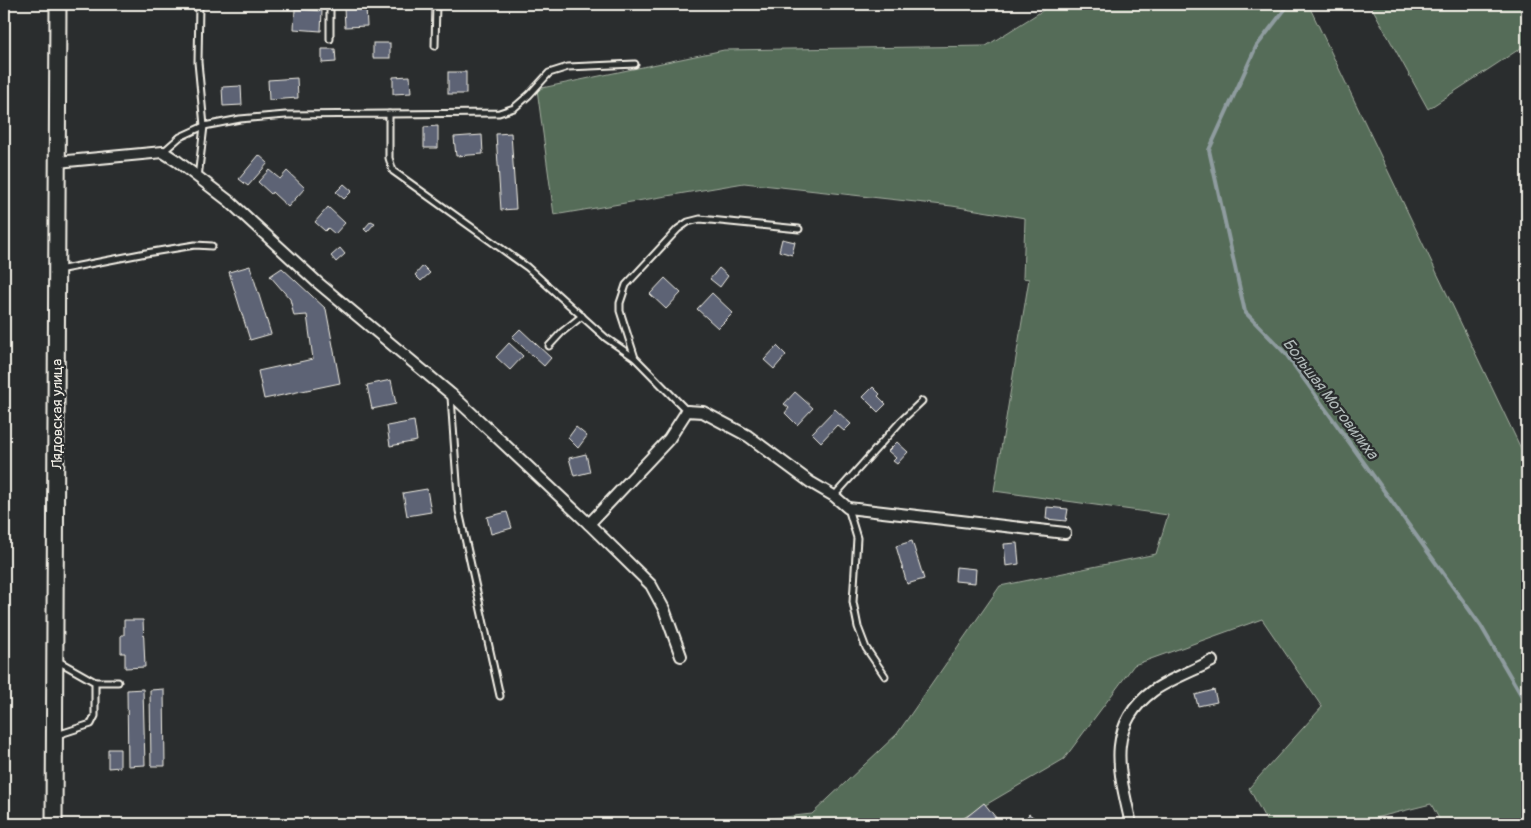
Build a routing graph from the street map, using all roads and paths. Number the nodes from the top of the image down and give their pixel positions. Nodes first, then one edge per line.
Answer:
1 (58, 4) edge
2 (199, 4) edge
3 (330, 4) edge
4 (436, 4) edge
5 (330, 39) dead end
6 (436, 46) dead end
7 (635, 64) dead end
8 (389, 114) junction
9 (204, 126) junction
10 (163, 152) junction
11 (57, 162) junction
12 (198, 178) junction
13 (799, 229) dead end
14 (212, 246) dead end
15 (57, 270) junction
16 (582, 316) junction
17 (549, 346) dead end
18 (635, 358) junction
19 (451, 394) junction
20 (922, 401) dead end
21 (687, 411) junction
22 (834, 496) junction
23 (848, 508) junction
24 (589, 524) junction
25 (1065, 533) dead end
26 (681, 656) dead end
27 (56, 660) junction
28 (1212, 661) dead end
29 (885, 676) dead end
30 (95, 682) junction
31 (118, 682) dead end
32 (500, 696) dead end
33 (55, 736) junction
34 (54, 824) edge
35 (1131, 824) edge

1 - 11 main road, Лядовская улица
2 - 9 lane
3 - 5 lane
4 - 6 lane
7 - 8 lane
8 - 9 lane
8 - 16 lane
9 - 10 lane
9 - 12 lane
10 - 11 street
10 - 12 street
11 - 15 main road, Лядовская улица
12 - 19 street
13 - 18 lane
14 - 15 lane
15 - 27 main road, Лядовская улица
16 - 17 lane
16 - 18 lane
18 - 21 lane
19 - 24 street
19 - 32 lane
20 - 22 lane
21 - 22 street
21 - 24 street
22 - 23 street
23 - 25 street
23 - 29 lane
24 - 26 street
27 - 30 lane
27 - 33 main road, Лядовская улица
28 - 35 street
30 - 31 lane
30 - 33 lane
33 - 34 main road, Лядовская улица

